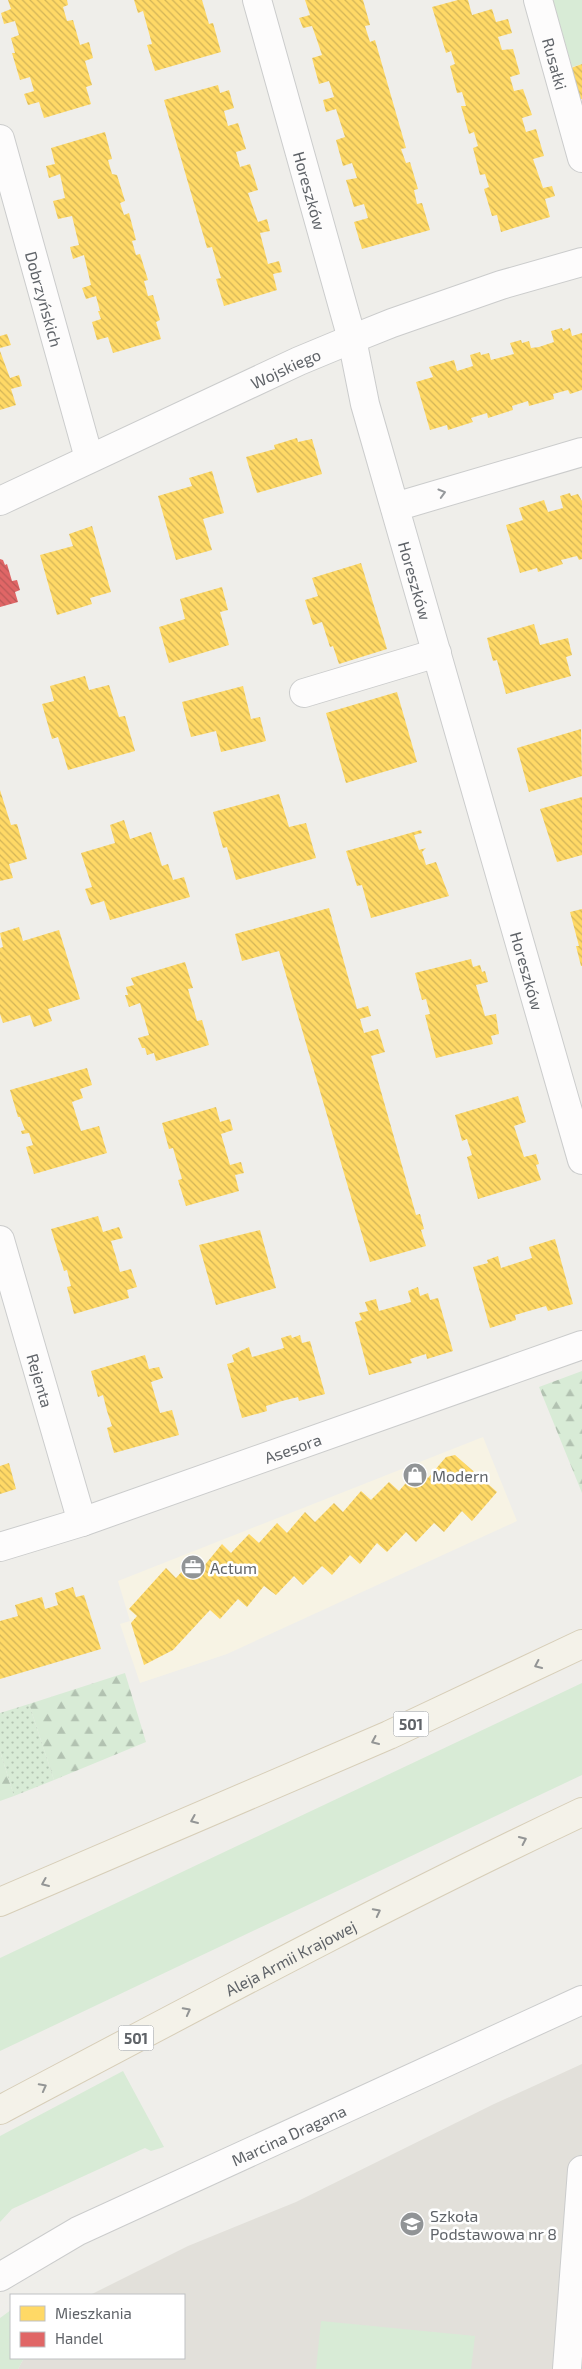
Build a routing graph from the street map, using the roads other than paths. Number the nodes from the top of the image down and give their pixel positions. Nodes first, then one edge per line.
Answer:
1 (257, 0) edge
2 (538, 0) edge
3 (0, 139) edge
4 (582, 158) edge
5 (582, 262) edge
6 (352, 339) junction
7 (582, 452) edge
8 (89, 458) junction
9 (0, 501) edge
10 (395, 507) junction
11 (437, 653) junction
12 (304, 693) dead end
13 (582, 1160) edge
14 (0, 1240) edge
15 (582, 1345) edge
16 (82, 1522) junction
17 (0, 1547) edge
18 (582, 1644) edge
19 (582, 1812) edge
20 (0, 1902) edge
21 (582, 2000) edge
22 (0, 2110) edge
23 (582, 2170) edge
24 (0, 2277) edge
25 (567, 2369) edge

1 - 6 street, Horeszków
2 - 4 street, Rusałki
3 - 8 street, Dobrzyńskich
5 - 6 street, Wojskiego
6 - 8 street, Wojskiego
6 - 10 street, Horeszków
10 -> 7 street
8 - 9 street, Wojskiego
10 - 11 street, Horeszków
11 - 12 street
11 - 13 street, Horeszków
14 - 16 street, Rejenta
15 - 16 street, Asesora
16 - 17 street, Asesora
18 -> 20 main road, 501
22 -> 19 main road, Aleja Armii Krajowej / 501
21 - 24 street, Marcina Dragana
23 - 25 street

